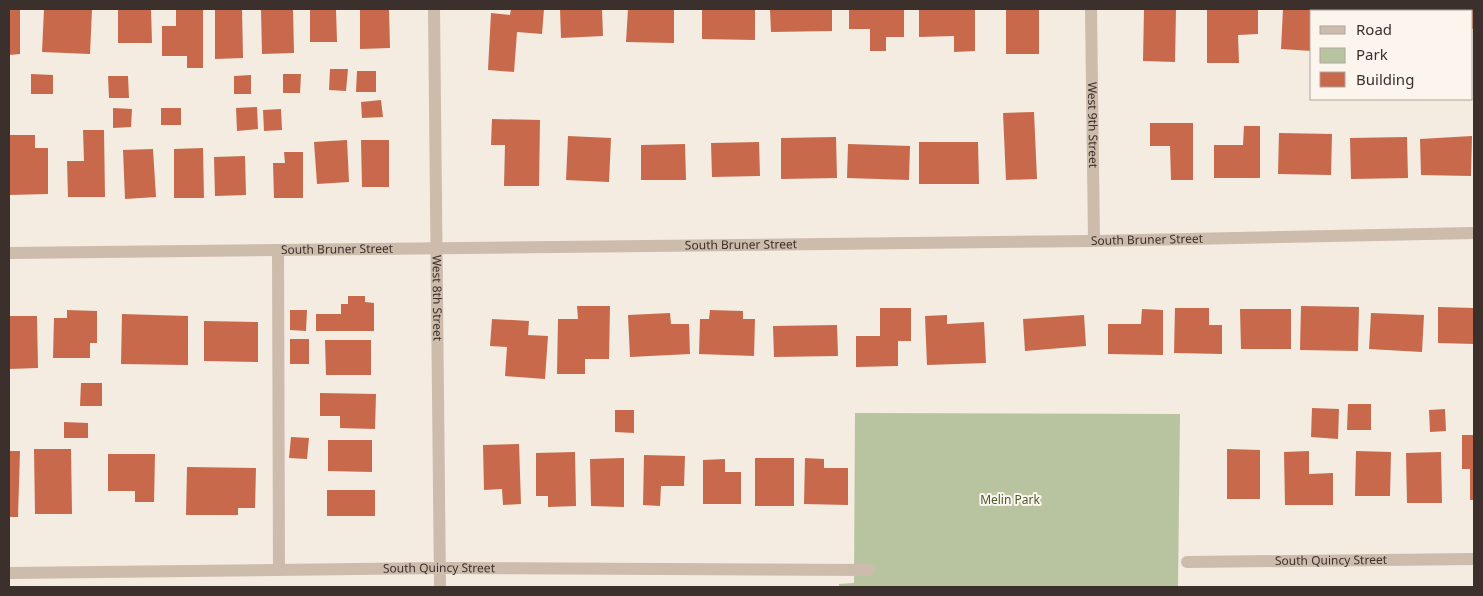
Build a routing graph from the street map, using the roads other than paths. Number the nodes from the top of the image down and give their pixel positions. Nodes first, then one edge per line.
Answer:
1 (434, 9) edge
2 (1091, 9) edge
3 (1474, 233) edge
4 (1094, 241) junction
5 (437, 248) junction
6 (278, 250) junction
7 (9, 252) edge
8 (1474, 560) edge
9 (1187, 562) dead end
10 (440, 568) junction
11 (279, 570) junction
12 (869, 570) dead end
13 (9, 573) edge
14 (440, 587) edge

1 - 5 street, West 8th Street
2 - 4 street, West 9th Street
3 - 4 street, South Bruner Street
4 - 5 street, South Bruner Street
5 - 6 street, South Bruner Street
5 - 10 street, West 8th Street
6 - 7 street, South Bruner Street
6 - 11 street
8 - 9 street, South Quincy Street
10 - 11 street, South Quincy Street
10 - 12 street, South Quincy Street
10 - 14 street, West 8th Street
11 - 13 street, South Quincy Street

